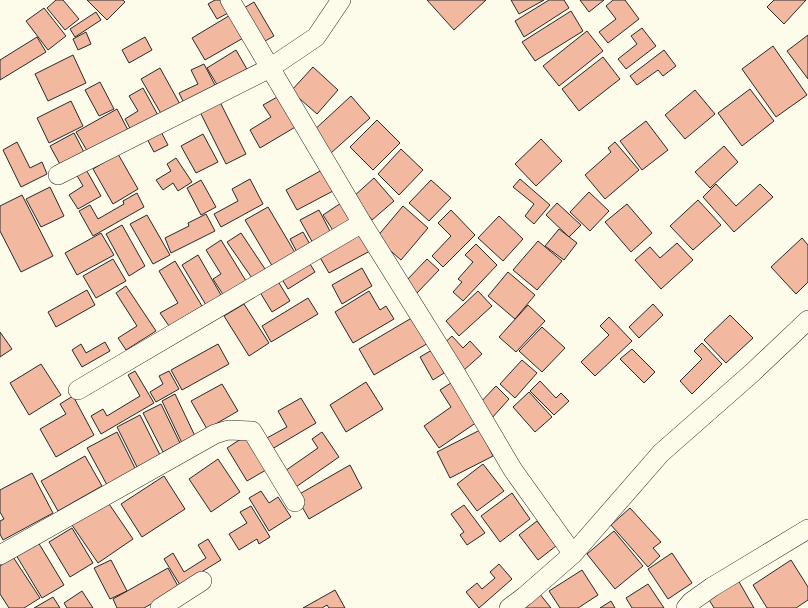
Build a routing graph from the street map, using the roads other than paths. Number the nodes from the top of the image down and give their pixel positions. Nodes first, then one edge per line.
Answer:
1 (230, 0) edge
2 (342, 0) edge
3 (270, 68) junction
4 (58, 175) dead end
5 (362, 223) junction
6 (808, 320) edge
7 (78, 390) dead end
8 (295, 502) dead end
9 (808, 529) edge
10 (573, 554) junction
11 (0, 555) edge
12 (202, 581) dead end
13 (160, 608) edge
14 (509, 608) edge
15 (686, 608) edge

1 - 3 street
2 - 3 street
3 - 4 street
3 - 5 street
5 - 7 street
5 - 10 street
6 - 10 street
8 - 11 street
9 - 15 street
10 - 14 street
12 - 13 street

